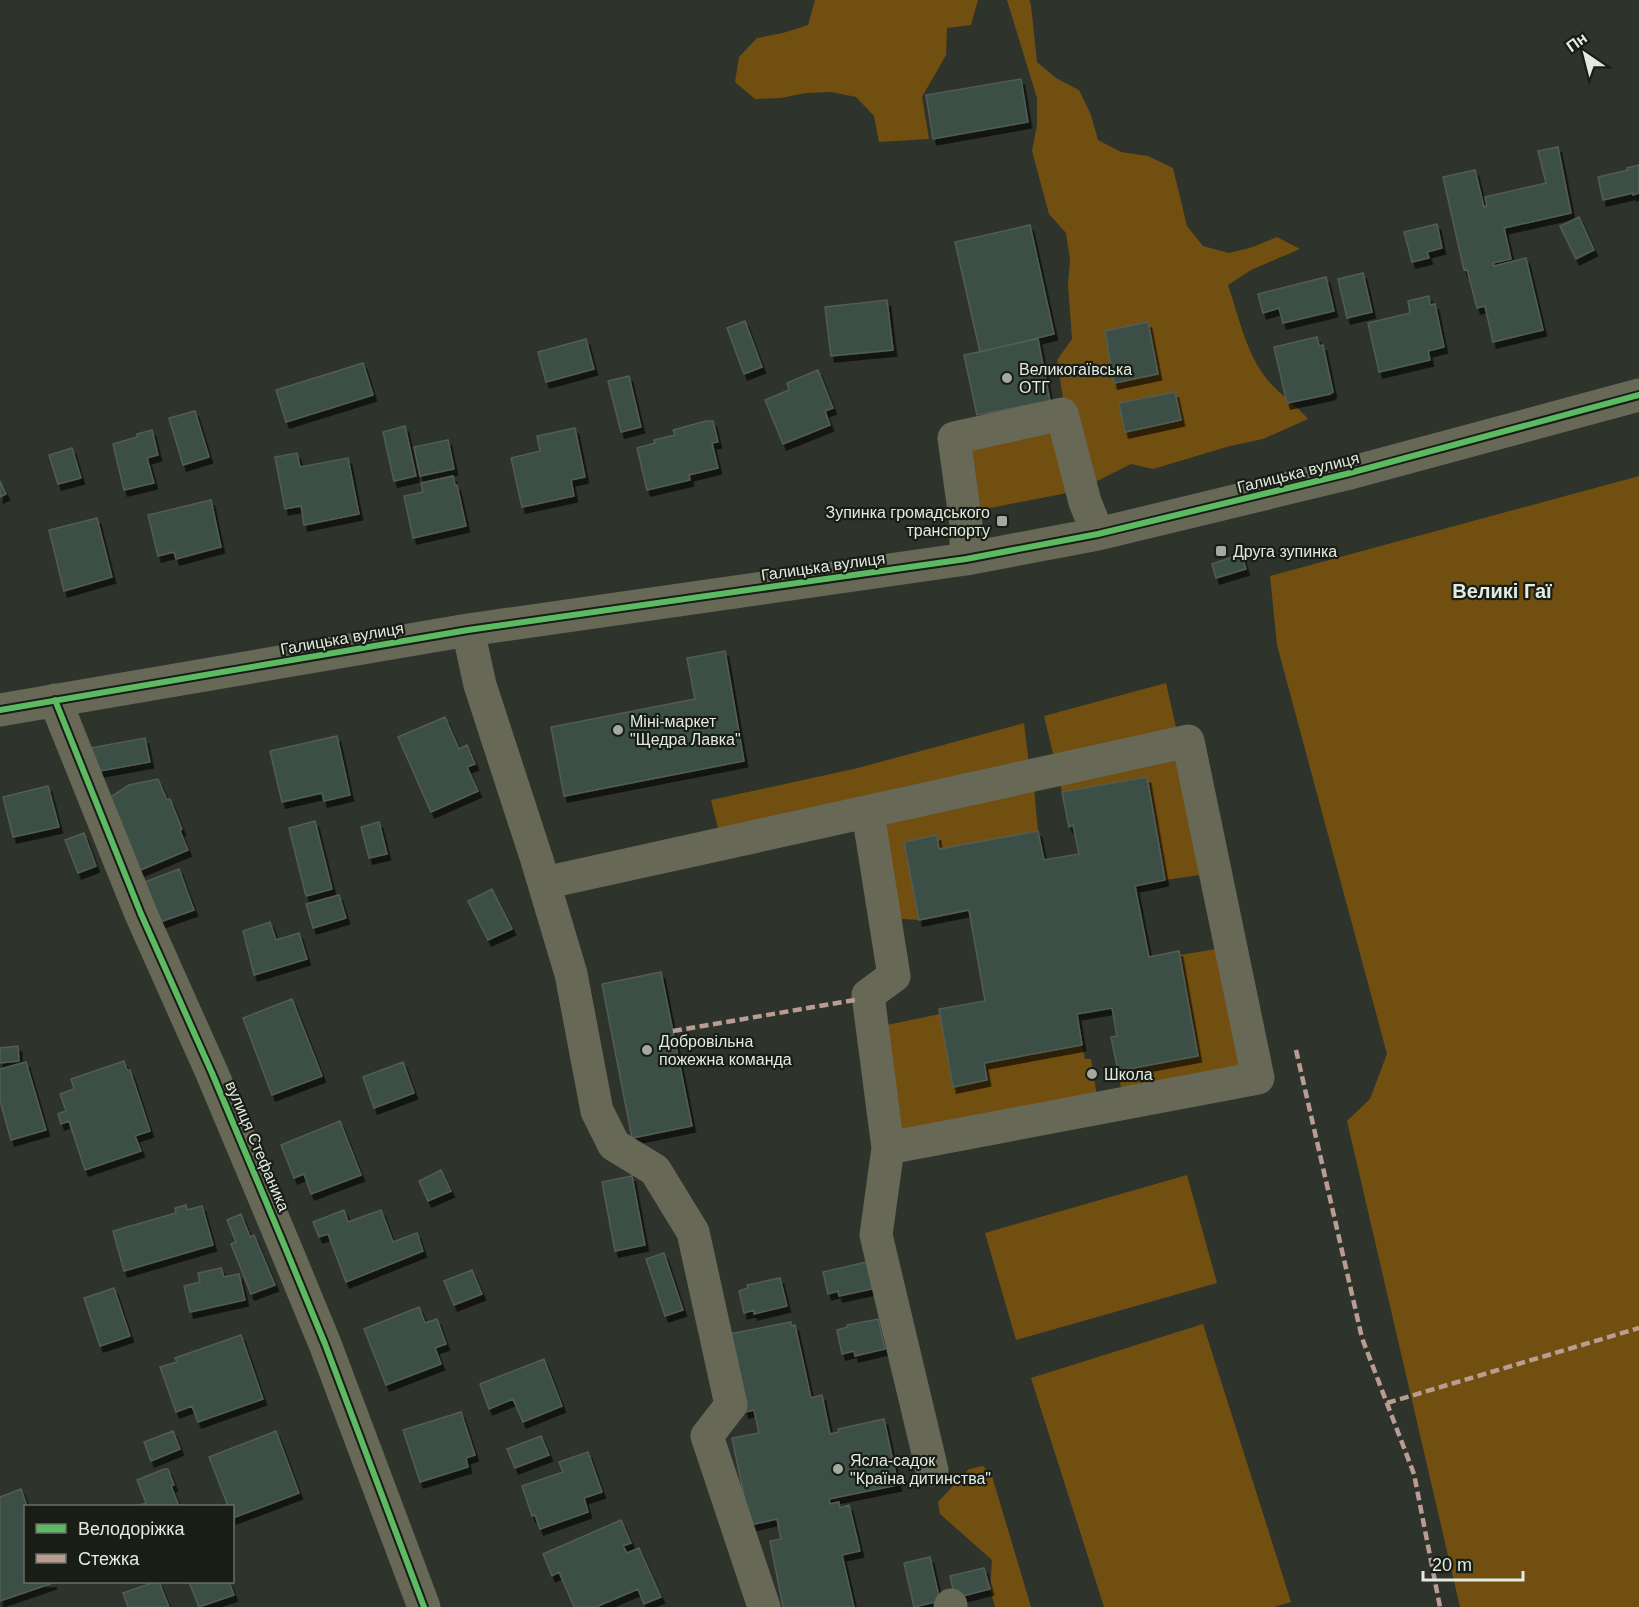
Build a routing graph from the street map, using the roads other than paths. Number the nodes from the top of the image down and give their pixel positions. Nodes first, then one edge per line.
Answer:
1 (1639, 396) edge
2 (1098, 534) junction
3 (966, 559) junction
4 (468, 630) junction
5 (55, 700) junction
6 (0, 710) edge
7 (868, 813) junction
8 (544, 883) junction
9 (888, 1148) junction
10 (932, 1470) dead end
11 (424, 1607) edge
12 (765, 1607) edge

1 - 2 street, Галицька вулиця
2 - 3 street, Галицька вулиця
2 - 3 street
3 - 4 street, Галицька вулиця
4 - 5 street, Галицька вулиця
4 - 8 street
5 - 6 street, Галицька вулиця
5 - 11 street, вулиця Стефаника
7 - 8 street
7 - 9 street
7 - 9 street
8 - 12 street
9 - 10 street

